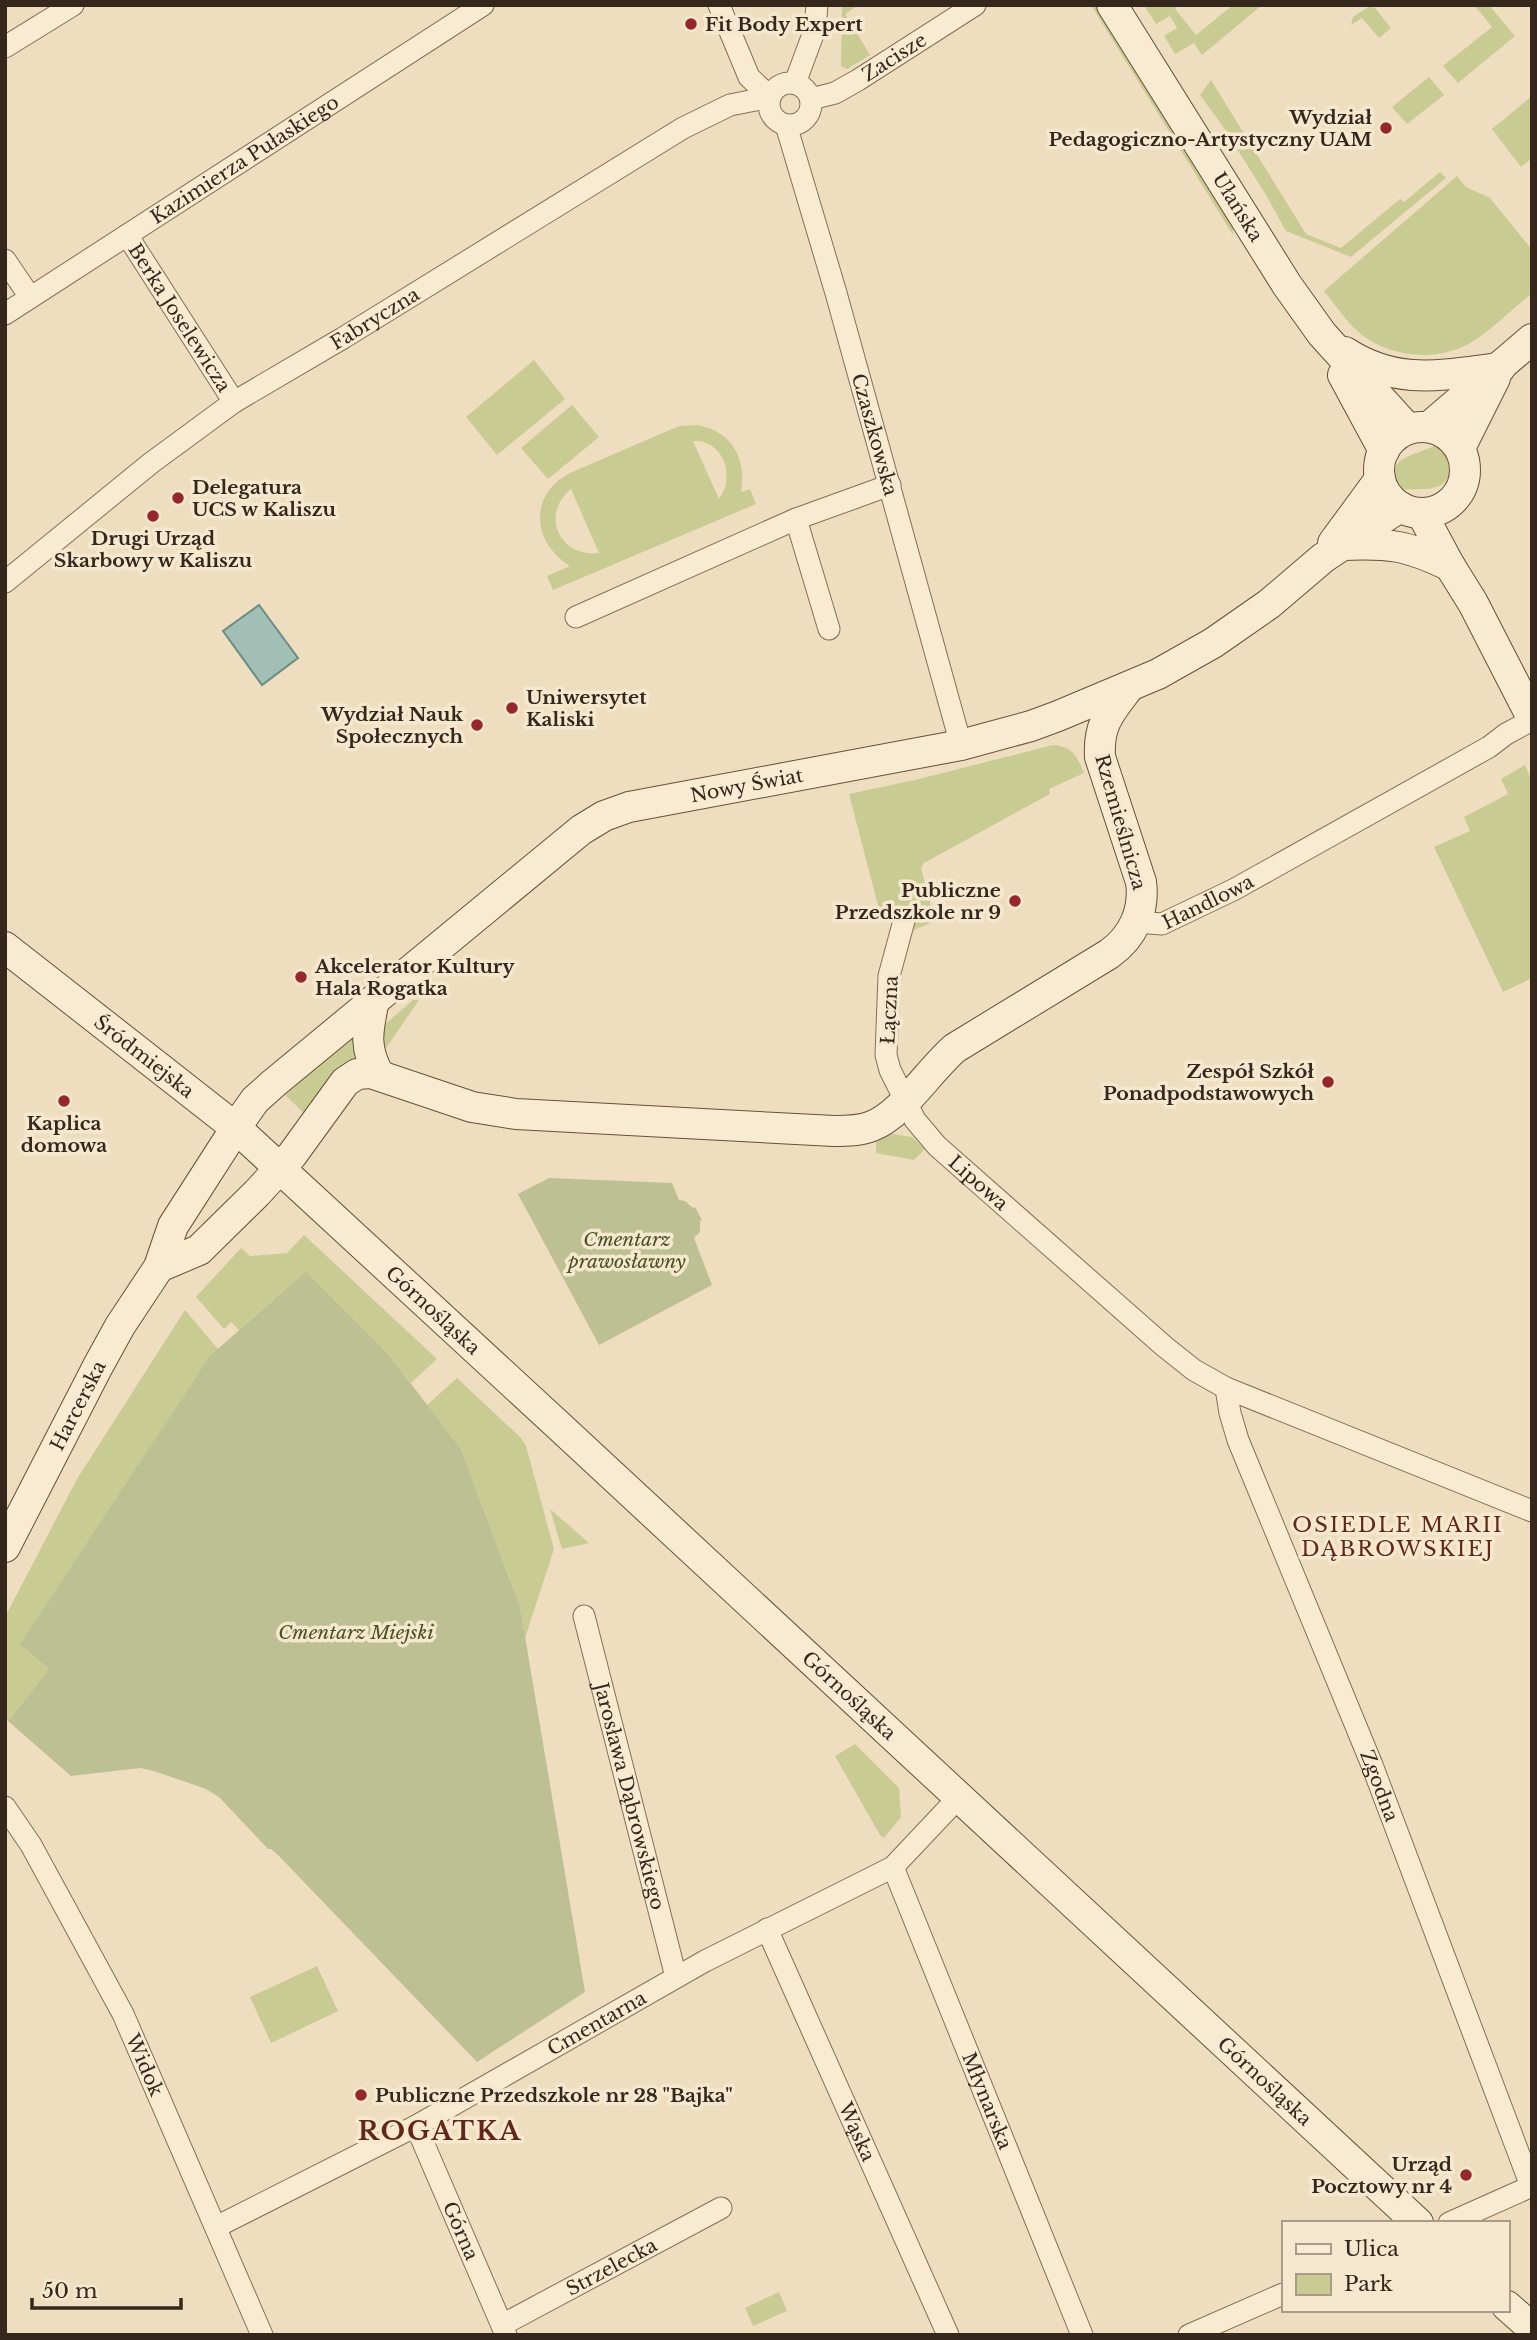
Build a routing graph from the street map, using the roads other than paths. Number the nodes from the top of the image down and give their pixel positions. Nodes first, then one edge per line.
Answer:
1 (73, 5) edge
2 (483, 5) edge
3 (719, 5) edge
4 (817, 5) edge
5 (975, 5) edge
6 (1112, 5) edge
7 (5, 47) edge
8 (750, 77) junction
9 (795, 83) junction
10 (770, 97) junction
11 (811, 99) junction
12 (741, 102) junction
13 (786, 125) junction
14 (127, 235) junction
15 (5, 260) edge
16 (30, 297) junction
17 (5, 314) edge
18 (1322, 334) junction
19 (1532, 339) edge
20 (1500, 368) junction
21 (233, 402) junction
22 (1419, 428) junction
23 (1460, 448) junction
24 (1382, 465) junction
25 (890, 485) junction
26 (1423, 509) junction
27 (796, 519) junction
28 (1332, 552) junction
29 (1450, 566) junction
30 (5, 582) edge
31 (1473, 603) junction
32 (576, 617) dead end
33 (830, 629) dead end
34 (1129, 687) junction
35 (1532, 719) edge
36 (1031, 726) junction
37 (961, 745) junction
38 (1100, 757) junction
39 (905, 917) dead end
40 (1149, 923) junction
41 (5, 947) edge
42 (374, 1000) junction
43 (379, 1075) junction
44 (905, 1102) junction
45 (236, 1128) junction
46 (280, 1169) junction
47 (159, 1267) junction
48 (1226, 1388) junction
49 (1532, 1511) edge
50 (5, 1547) edge
51 (584, 1616) dead end
52 (959, 1797) junction
53 (5, 1807) edge
54 (893, 1867) junction
55 (767, 1929) junction
56 (676, 1977) junction
57 (416, 2126) junction
58 (1531, 2186) edge
59 (721, 2208) dead end
60 (1416, 2221) edge
61 (1453, 2221) edge
62 (216, 2227) junction
63 (1282, 2294) edge
64 (1509, 2308) edge
65 (1532, 2328) edge
66 (504, 2330) edge
67 (262, 2335) edge
68 (948, 2335) edge
69 (1082, 2335) edge
70 (1189, 2335) edge

1 - 7 street
2 - 14 street, Kazimierza Pułaskiego
3 - 8 street
4 - 9 street
5 - 11 street, Zacisze
6 - 18 street, Ułańska
8 - 10 street
8 - 12 street
9 - 10 street
9 - 11 street
10 - 12 street, Fabryczna
10 - 13 street
11 - 13 street
12 - 21 street, Fabryczna
13 - 25 street, Czaszkowska
14 - 16 street, Kazimierza Pułaskiego
14 - 21 street, Berka Joselewicza
15 - 16 street
16 - 17 street, Kazimierza Pułaskiego
18 - 20 street
18 - 22 street, Ułańska
18 - 24 street, Ułańska
19 - 20 street
20 - 22 street
20 - 23 street
21 - 30 street, Fabryczna
22 - 23 street
22 - 24 street
23 - 26 street
24 - 26 street
24 - 28 street, Nowy Świat
25 - 27 street
25 - 37 street, Czaszkowska
26 - 28 street, Nowy Świat
26 - 29 street
26 - 31 street
27 - 32 street
27 - 33 street
28 - 29 street
28 - 34 street, Nowy Świat
29 - 31 street
31 - 35 street
34 - 36 street, Nowy Świat
34 - 38 street, Rzemieślnicza
35 - 40 street, Handlowa
36 - 37 street, Nowy Świat
36 - 38 street
37 - 42 street, Nowy Świat
38 - 40 street, Rzemieślnicza
39 - 44 street, Łączna
40 - 44 street, Handlowa
41 - 45 street, Śródmiejska
42 - 43 street
42 - 45 street, Nowy Świat
43 - 44 street
43 - 46 street
44 - 48 street, Lipowa
45 - 46 street, Śródmiejska
45 - 47 street, Harcerska
46 - 47 street
46 - 52 street, Górnośląska
47 - 50 street, Harcerska
48 - 49 street, Lipowa
48 - 58 street, Zgodna
51 - 56 street, Jarosława Dąbrowskiego
52 - 54 street, Cmentarna
52 - 60 street, Górnośląska
53 - 62 street, Widok
54 - 55 street, Cmentarna
54 - 69 street, Młynarska
55 - 56 street, Cmentarna
55 - 68 street, Wąska
56 - 57 street, Cmentarna
57 - 62 street, Cmentarna
57 - 66 street, Górna
58 - 61 street
59 - 66 street, Strzelecka
62 - 67 street, Widok
63 - 70 street
64 - 65 street

